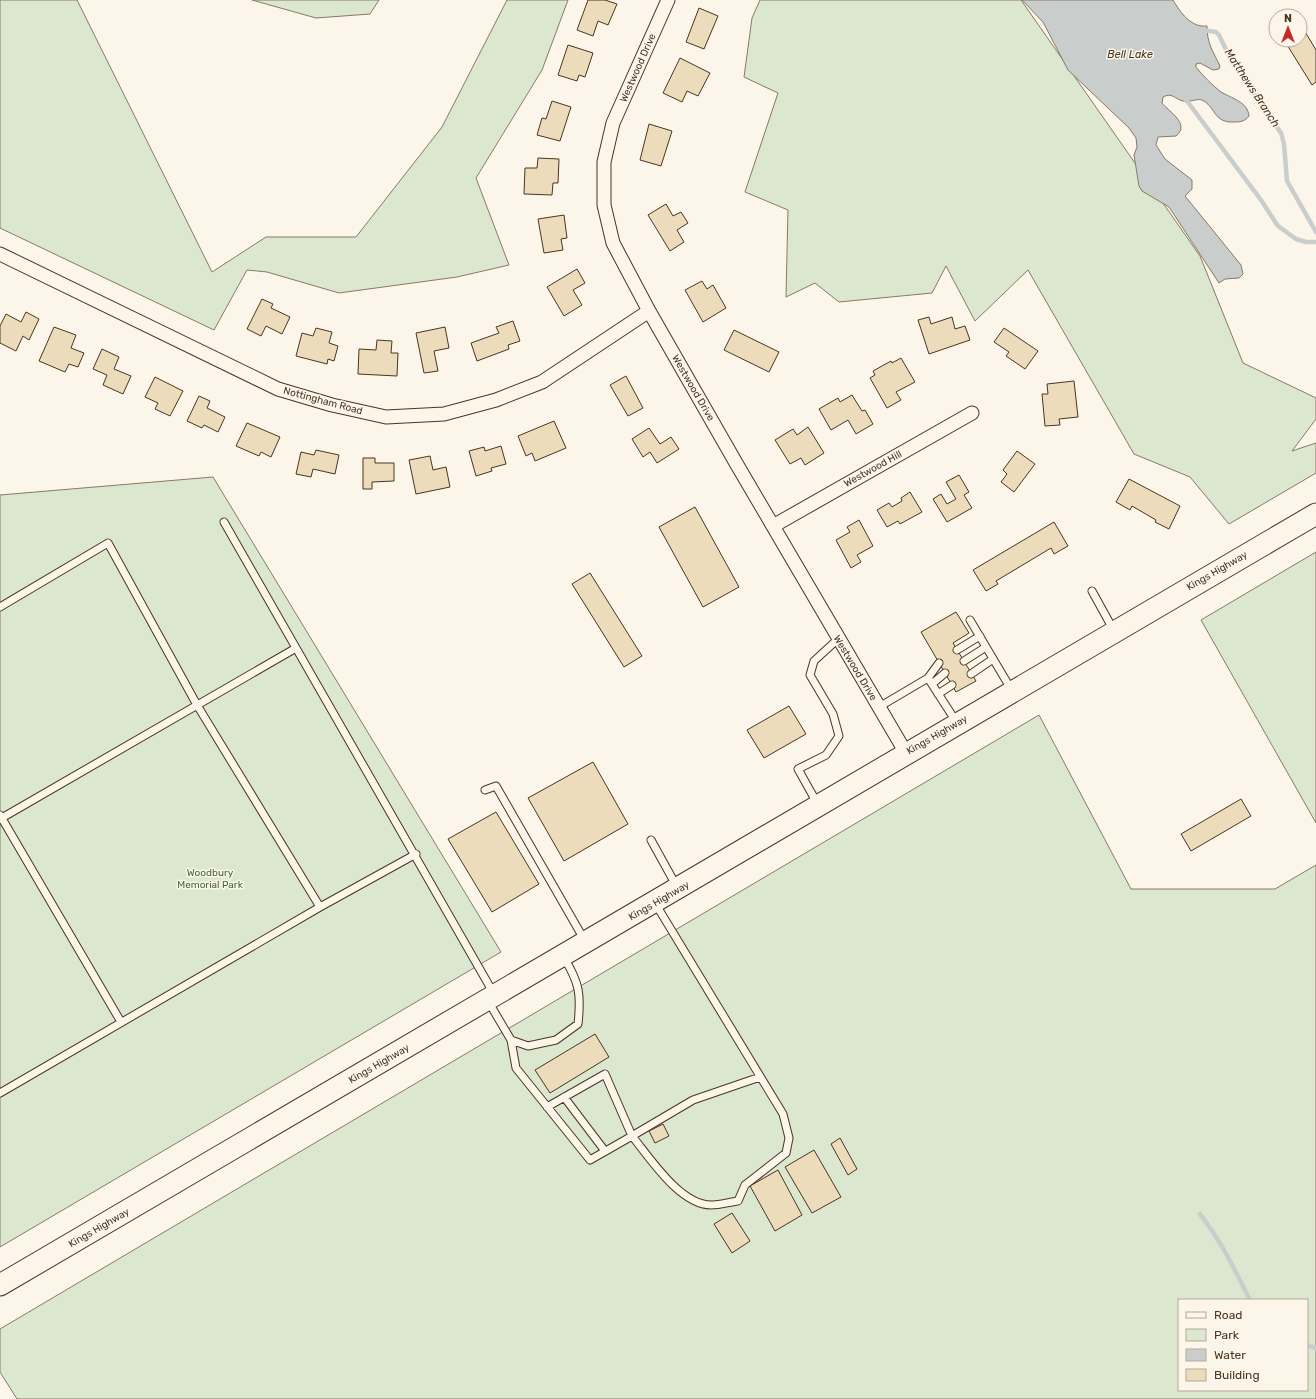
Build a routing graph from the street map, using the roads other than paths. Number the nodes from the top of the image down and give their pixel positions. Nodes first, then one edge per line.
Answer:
1 (668, 0) edge
2 (0, 254) edge
3 (649, 311) junction
4 (972, 413) dead end
5 (1316, 514) edge
6 (224, 522) dead end
7 (773, 526) junction
8 (1092, 591) dead end
9 (0, 607) edge
10 (970, 620) dead end
11 (1114, 631) junction
12 (980, 636) junction
13 (838, 639) junction
14 (986, 647) junction
15 (296, 648) junction
16 (957, 650) dead end
17 (993, 659) junction
18 (964, 661) dead end
19 (939, 663) dead end
20 (945, 673) dead end
21 (971, 674) dead end
22 (930, 681) junction
23 (952, 685) dead end
24 (1012, 691) junction
25 (938, 694) junction
26 (197, 705) junction
27 (879, 707) junction
28 (957, 723) junction
29 (906, 753) junction
30 (485, 790) dead end
31 (819, 806) junction
32 (1, 817) edge
33 (651, 840) dead end
34 (416, 854) junction
35 (678, 889) junction
36 (655, 903) junction
37 (320, 906) junction
38 (586, 943) junction
39 (563, 957) junction
40 (492, 998) junction
41 (121, 1022) junction
42 (511, 1040) junction
43 (760, 1077) junction
44 (0, 1093) edge
45 (564, 1097) junction
46 (547, 1107) junction
47 (632, 1136) junction
48 (605, 1151) junction
49 (0, 1285) edge

1 - 3 street, Westwood Drive
2 - 3 street, Nottingham Road
3 - 7 street, Westwood Drive
4 - 7 street, Westwood Hill
5 - 11 main road, Kings Highway
6 - 15 lane
7 - 13 street, Westwood Drive
8 - 11 lane
9 - 26 lane
10 - 12 lane
11 - 24 main road, Kings Highway
12 - 14 lane
12 - 16 lane
13 - 27 street, Westwood Drive
13 - 31 lane
14 - 17 lane
14 - 18 lane
15 - 26 lane
15 - 34 lane
17 - 21 lane
17 - 24 lane
19 - 22 lane
20 - 22 lane
22 - 25 lane
22 - 27 lane
23 - 25 lane
24 - 28 main road, Kings Highway
25 - 28 lane
26 - 32 lane
26 - 37 lane
27 - 29 street, Westwood Drive
28 - 29 main road, Kings Highway
29 - 31 main road, Kings Highway
30 - 38 lane
31 - 35 main road, Kings Highway
32 - 41 lane
33 - 35 lane
34 - 37 lane
34 - 40 lane
35 - 36 main road, Kings Highway
36 - 38 main road, Kings Highway
36 - 43 lane
37 - 41 lane
38 - 39 main road, Kings Highway
39 - 40 main road, Kings Highway
39 - 42 lane
40 - 42 lane
40 - 49 main road, Kings Highway
41 - 44 lane
42 - 46 lane
43 - 47 lane
43 - 47 lane
45 - 46 lane
45 - 47 lane
45 - 48 lane
46 - 48 lane
47 - 48 lane

